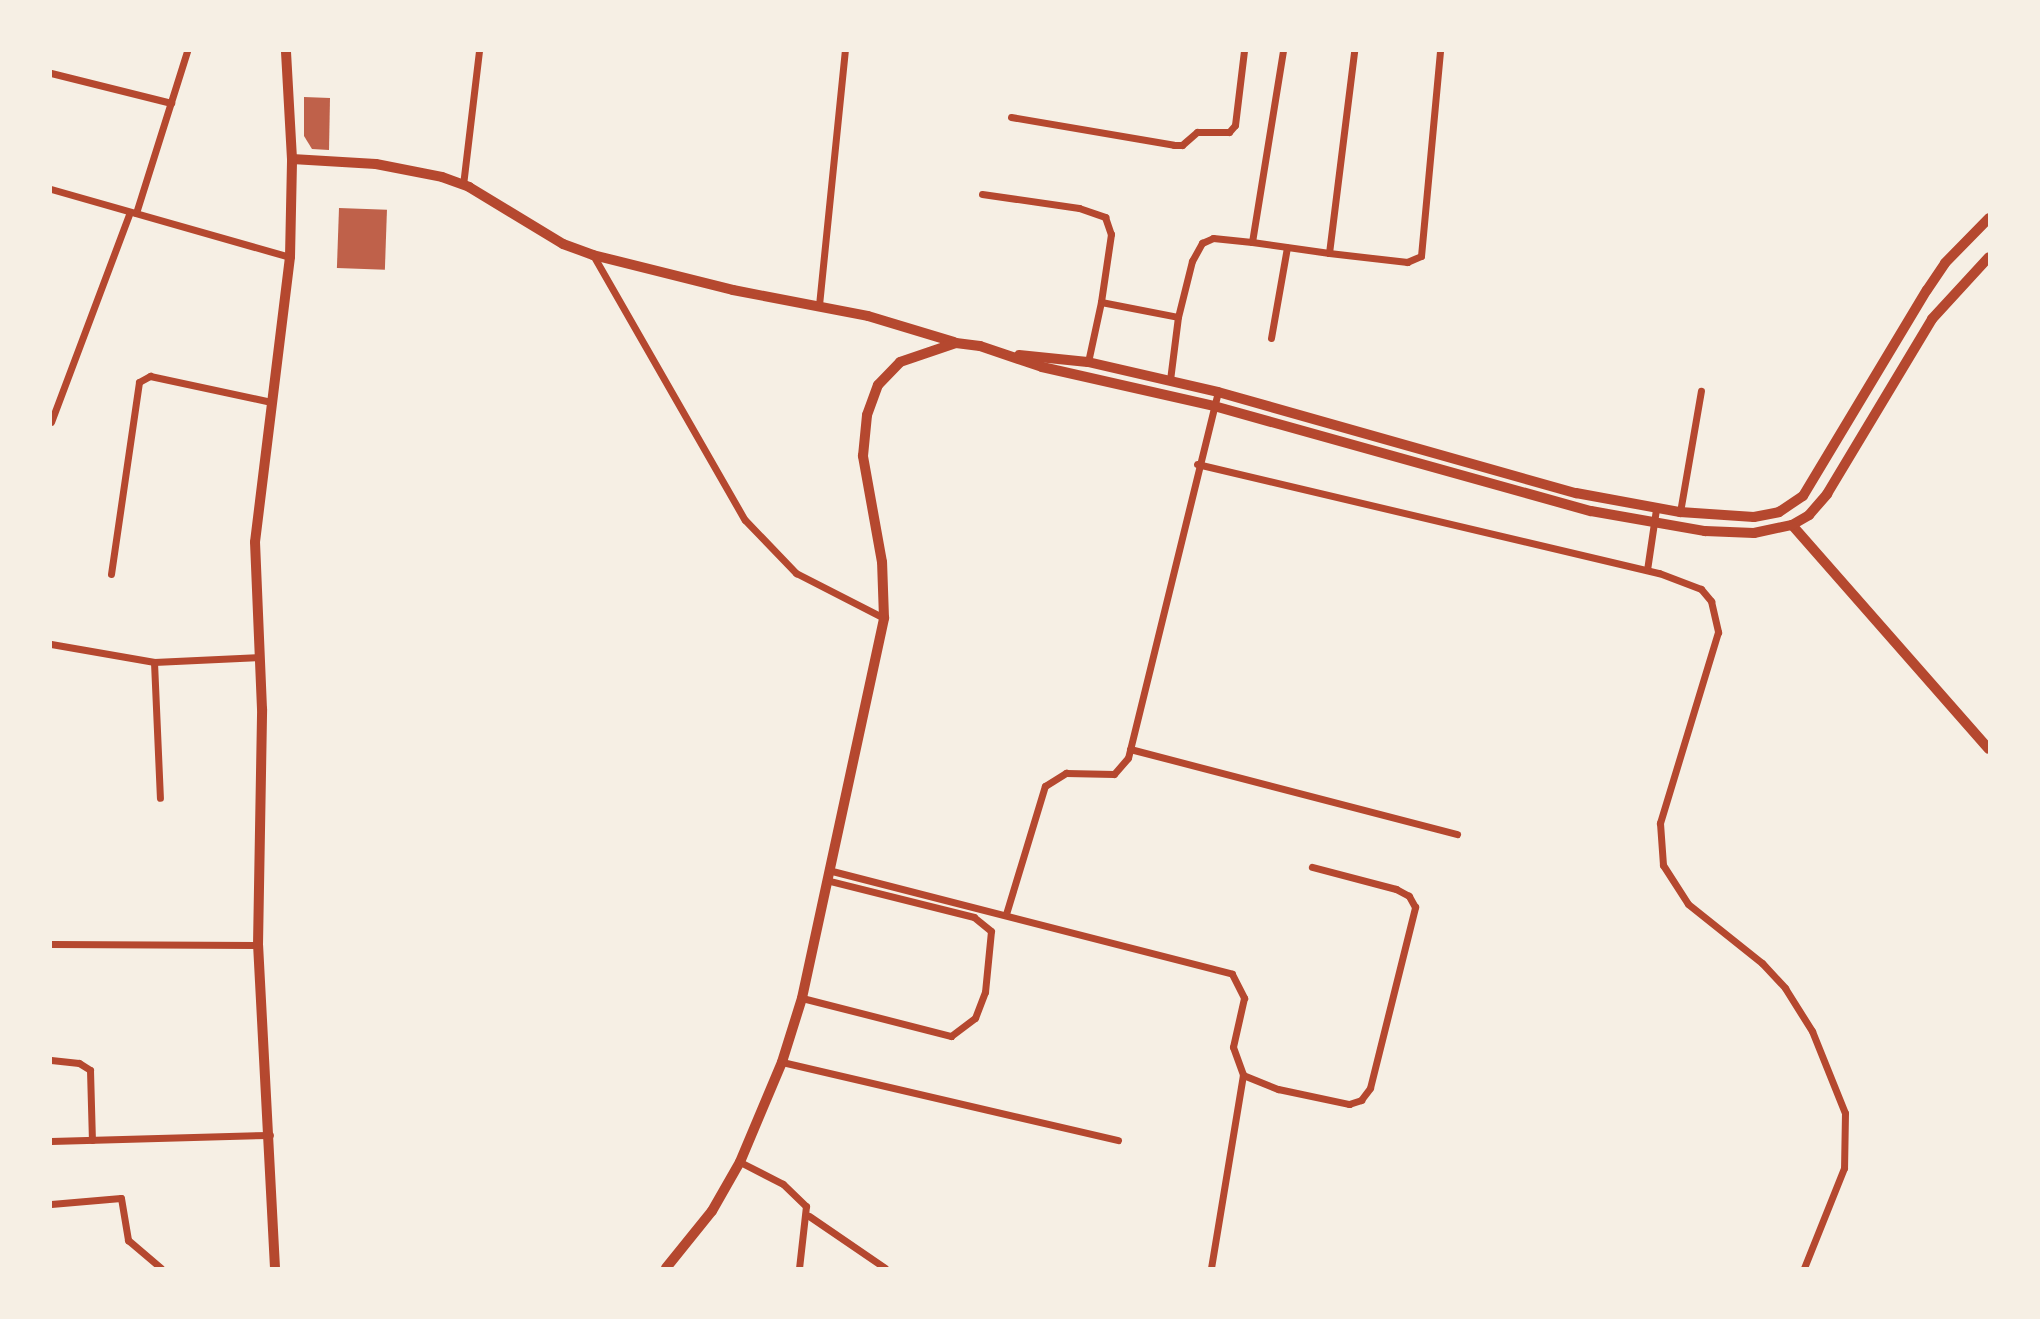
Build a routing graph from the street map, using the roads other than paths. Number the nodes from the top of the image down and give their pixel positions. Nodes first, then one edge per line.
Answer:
1 (187, 51) edge
2 (286, 51) edge
3 (480, 51) edge
4 (845, 51) edge
5 (1244, 51) edge
6 (1283, 51) edge
7 (1354, 51) edge
8 (1440, 51) edge
9 (51, 73) edge
10 (171, 103) junction
11 (1011, 117) dead end
12 (292, 159) junction
13 (463, 185) junction
14 (51, 189) edge
15 (982, 194) dead end
16 (133, 213) junction
17 (1989, 218) edge
18 (1252, 242) junction
19 (1287, 247) junction
20 (1329, 253) junction
21 (593, 255) junction
22 (290, 257) junction
23 (1989, 257) edge
24 (1101, 302) junction
25 (819, 305) junction
26 (1178, 317) junction
27 (1271, 338) dead end
28 (956, 343) junction
29 (1015, 355) junction
30 (1088, 362) junction
31 (1170, 380) junction
32 (1701, 391) dead end
33 (1218, 392) junction
34 (271, 402) junction
35 (1214, 406) junction
36 (51, 422) edge
37 (1197, 464) junction
38 (1656, 509) junction
39 (1679, 512) junction
40 (1654, 524) junction
41 (1792, 525) junction
42 (1647, 570) junction
43 (111, 574) dead end
44 (884, 618) junction
45 (51, 645) edge
46 (259, 657) junction
47 (154, 662) junction
48 (1989, 749) edge
49 (1130, 750) junction
50 (160, 797) dead end
51 (1457, 834) dead end
52 (1312, 867) dead end
53 (831, 876) junction
54 (1006, 914) junction
55 (51, 944) edge
56 (258, 945) junction
57 (802, 998) junction
58 (51, 1060) edge
59 (782, 1062) junction
60 (1244, 1075) junction
61 (270, 1135) junction
62 (92, 1140) junction
63 (1118, 1140) dead end
64 (51, 1141) edge
65 (740, 1162) junction
66 (51, 1204) edge
67 (808, 1216) junction
68 (161, 1268) edge
69 (275, 1268) edge
70 (666, 1268) edge
71 (799, 1268) edge
72 (885, 1268) edge
73 (1211, 1268) edge
74 (1804, 1268) edge

1 - 10 street
2 - 12 street
3 - 13 street
4 - 25 street
5 - 11 street
6 - 18 street
7 - 20 street
8 - 20 street
9 - 10 street
10 - 16 street
12 - 13 street
12 - 22 street
13 - 21 street
14 - 16 street
15 - 24 street
16 - 22 street
16 - 36 street
17 - 39 street
18 - 19 street
18 - 26 street
19 - 20 street
19 - 27 street
21 - 25 street
21 - 44 street
22 - 34 street
23 - 41 street
24 - 26 street
24 - 30 street
25 - 28 street
26 - 31 street
28 - 29 street
28 - 44 street
29 - 30 street
29 - 35 street
30 - 31 street
31 - 33 street
32 - 39 street
33 - 35 street
33 - 38 street
34 - 43 street
34 - 46 street
35 - 37 street
35 - 40 street
37 - 42 street
37 - 49 street
38 - 39 street
38 - 40 street
40 - 41 street
40 - 42 street
41 - 48 street
42 - 74 street
44 - 53 street
45 - 47 street
46 - 47 street
46 - 56 street
47 - 50 street
49 - 51 street
49 - 54 street
52 - 60 street
53 - 54 street
53 - 57 street
53 - 57 street
54 - 60 street
55 - 56 street
56 - 61 street
57 - 59 street
58 - 62 street
59 - 63 street
59 - 65 street
60 - 73 street
61 - 62 street
61 - 69 street
62 - 64 street
65 - 67 street
65 - 70 street
66 - 68 street
67 - 71 street
67 - 72 street

